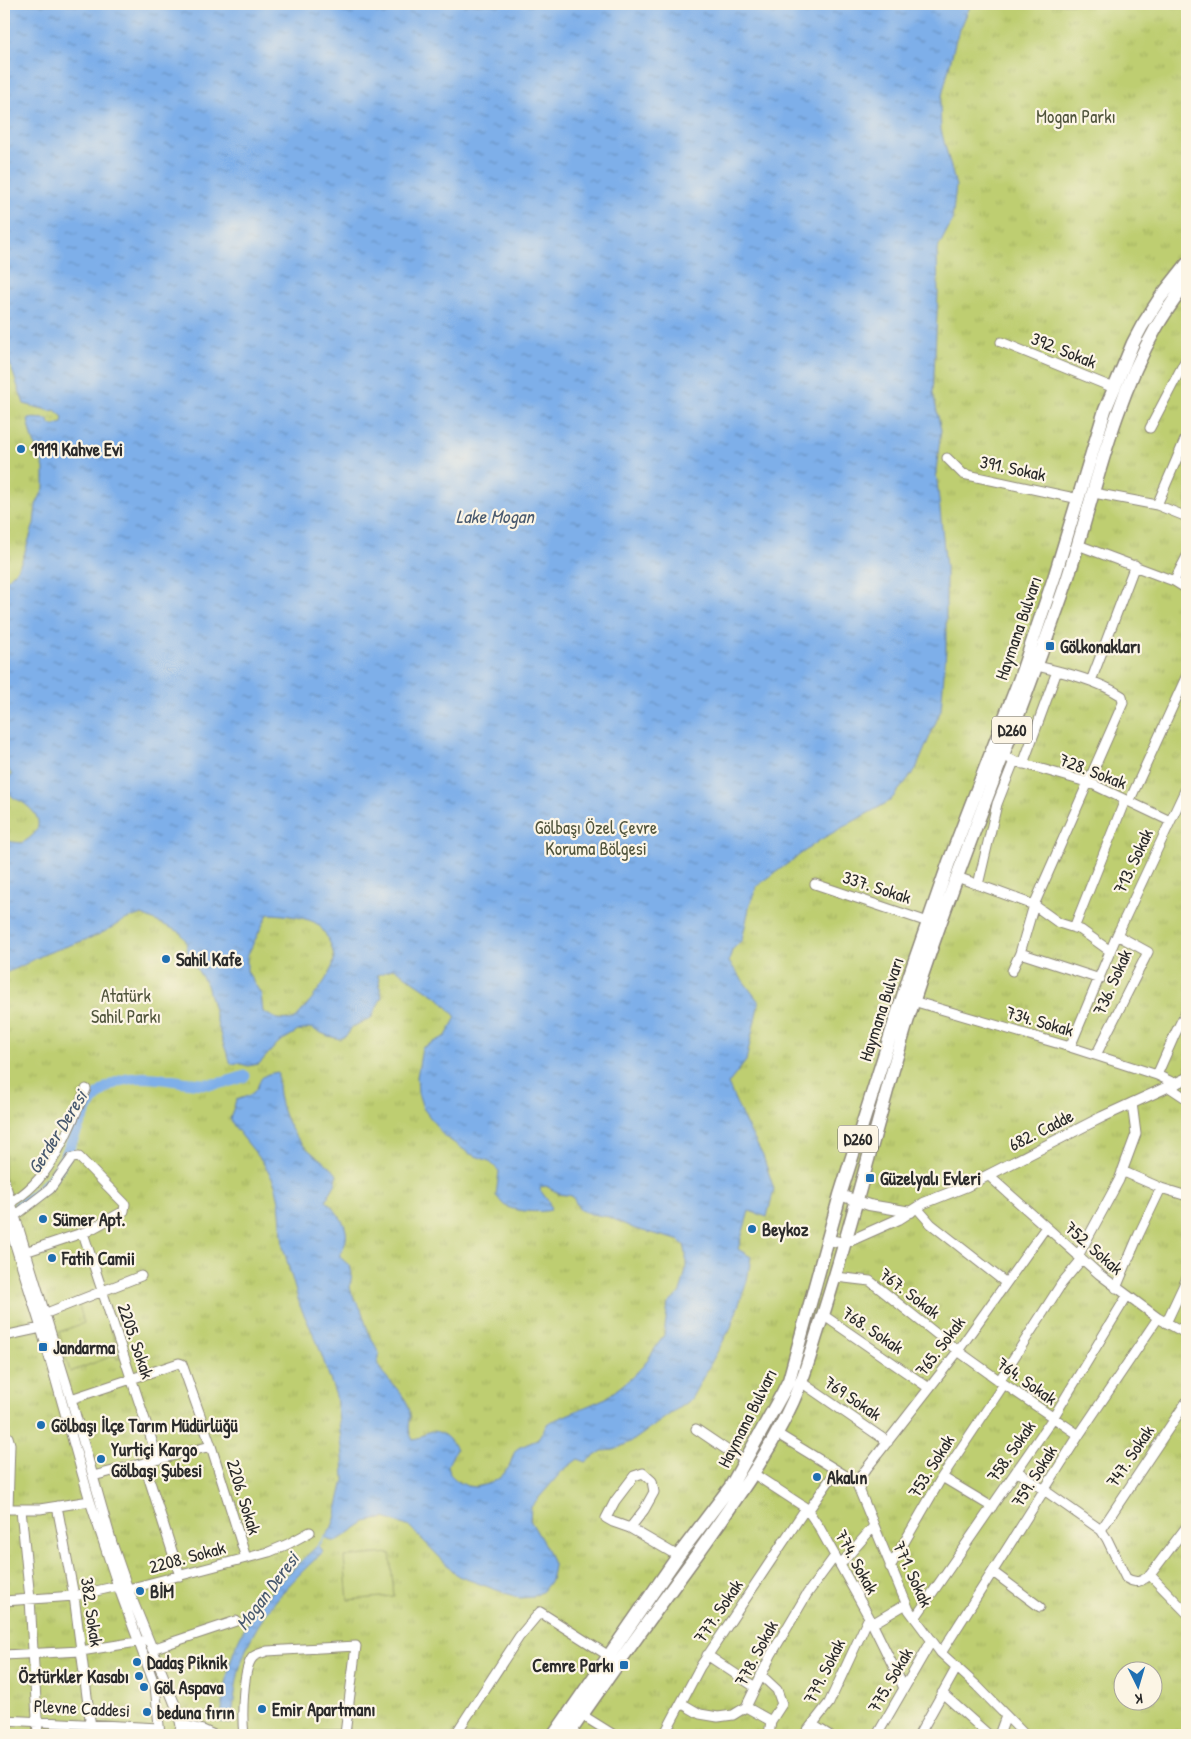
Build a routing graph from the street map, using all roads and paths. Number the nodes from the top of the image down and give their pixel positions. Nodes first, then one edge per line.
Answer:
1 (1187, 264) edge
2 (1187, 282) edge
3 (1001, 342) dead end
4 (1187, 356) edge
5 (1114, 388) junction
6 (1150, 428) dead end
7 (1187, 434) edge
8 (947, 458) dead end
9 (1094, 493) junction
10 (1079, 499) junction
11 (1157, 505) junction
12 (1187, 517) edge
13 (1078, 545) junction
14 (1187, 556) edge
15 (1135, 565) junction
16 (1174, 581) junction
17 (1187, 588) edge
18 (1037, 666) junction
19 (1057, 671) junction
20 (1187, 675) edge
21 (1091, 681) junction
22 (1013, 760) junction
23 (1088, 782) junction
24 (1187, 786) edge
25 (1127, 801) junction
26 (1170, 821) junction
27 (971, 838) junction
28 (986, 844) junction
29 (957, 877) junction
30 (816, 884) dead end
31 (978, 885) junction
32 (1034, 905) junction
33 (928, 922) junction
34 (1074, 928) junction
35 (1117, 935) junction
36 (1110, 951) junction
37 (1020, 953) junction
38 (1012, 972) dead end
39 (1100, 979) junction
40 (913, 1001) junction
41 (1187, 1010) edge
42 (1070, 1047) junction
43 (1096, 1055) junction
44 (1157, 1075) junction
45 (1187, 1078) edge
46 (1173, 1085) junction
47 (86, 1089) dead end
48 (1187, 1099) edge
49 (1132, 1103) junction
50 (1122, 1171) junction
51 (988, 1175) junction
52 (4, 1180) edge
53 (1161, 1188) junction
54 (840, 1196) junction
55 (1187, 1196) edge
56 (857, 1201) junction
57 (7, 1206) edge
58 (914, 1210) junction
59 (9, 1221) edge
60 (1046, 1227) junction
61 (83, 1233) junction
62 (828, 1240) junction
63 (845, 1243) junction
64 (25, 1252) junction
65 (1080, 1258) junction
66 (141, 1276) dead end
67 (836, 1277) junction
68 (1187, 1278) edge
69 (1006, 1283) junction
70 (1116, 1288) junction
71 (102, 1291) junction
72 (1127, 1296) junction
73 (44, 1314) junction
74 (823, 1315) junction
75 (1162, 1321) junction
76 (41, 1328) junction
77 (1187, 1334) edge
78 (4, 1336) edge
79 (958, 1351) junction
80 (132, 1379) junction
81 (801, 1382) junction
82 (1001, 1383) junction
83 (929, 1388) junction
84 (71, 1400) junction
85 (1187, 1401) edge
86 (1053, 1418) junction
87 (696, 1429) dead end
88 (776, 1433) junction
89 (1079, 1435) junction
90 (4, 1436) edge
91 (888, 1442) junction
92 (211, 1446) junction
93 (158, 1459) junction
94 (747, 1460) junction
95 (144, 1464) junction
96 (836, 1471) junction
97 (1017, 1471) junction
98 (754, 1474) junction
99 (93, 1476) junction
100 (942, 1477) junction
101 (856, 1482) junction
102 (1045, 1489) junction
103 (90, 1501) junction
104 (57, 1506) junction
105 (992, 1506) junction
106 (6, 1509) edge
107 (20, 1510) junction
108 (807, 1510) junction
109 (874, 1526) junction
110 (1187, 1526) edge
111 (630, 1528) junction
112 (1101, 1530) junction
113 (310, 1532) dead end
114 (678, 1556) junction
115 (835, 1556) junction
116 (246, 1558) junction
117 (840, 1564) junction
118 (890, 1567) junction
119 (993, 1572) junction
120 (1150, 1575) junction
121 (180, 1576) junction
122 (118, 1586) junction
123 (128, 1589) junction
124 (74, 1596) junction
125 (30, 1599) junction
126 (4, 1601) edge
127 (906, 1604) junction
128 (1040, 1607) dead end
129 (1187, 1613) edge
130 (915, 1618) junction
131 (236, 1621) dead end
132 (870, 1621) junction
133 (932, 1640) junction
134 (146, 1643) junction
135 (81, 1651) junction
136 (33, 1653) junction
137 (942, 1653) junction
138 (4, 1655) edge
139 (707, 1655) junction
140 (609, 1656) junction
141 (957, 1667) junction
142 (761, 1675) junction
143 (755, 1687) junction
144 (904, 1688) junction
145 (942, 1694) junction
146 (681, 1703) junction
147 (746, 1707) junction
148 (582, 1715) junction
149 (1006, 1716) junction
150 (4, 1720) edge
151 (37, 1722) junction
152 (771, 1722) junction
153 (91, 1724) junction
154 (181, 1724) junction
155 (813, 1725) junction
156 (162, 1727) edge
157 (345, 1734) junction
158 (38, 1735) edge
159 (92, 1735) edge
160 (179, 1735) edge
161 (214, 1735) edge
162 (244, 1735) edge
163 (297, 1735) edge
164 (359, 1735) edge
165 (455, 1735) edge
166 (554, 1735) edge
167 (568, 1735) edge
168 (614, 1735) edge
169 (664, 1735) edge
170 (768, 1735) edge
171 (804, 1735) edge
172 (829, 1735) edge
173 (877, 1735) edge
174 (919, 1735) edge
175 (989, 1735) edge
176 (999, 1735) edge
177 (1025, 1735) edge

1 - 5 highway, Haymana Bulvarı / D260
2 - 9 highway, Haymana Bulvarı / D260
3 - 5 street, 392. Sokak
4 - 6 street
5 - 10 highway, Haymana Bulvarı / D260
7 - 11 street
8 - 10 street, 391. Sokak
9 - 11 street
9 - 13 highway, Haymana Bulvarı / D260
10 - 33 highway, Haymana Bulvarı / D260
11 - 12 street
13 - 15 street
13 - 18 highway, Haymana Bulvarı / D260
14 - 16 street
15 - 16 street
15 - 21 street
16 - 17 street
18 - 19 street
18 - 22 highway, Haymana Bulvarı / D260
19 - 21 street
19 - 22 street
20 - 25 street, 713. Sokak
21 - 23 street
22 - 23 street, 728. Sokak
22 - 27 highway, Haymana Bulvarı / D260
22 - 28 street
23 - 25 street, 728. Sokak
23 - 32 street
24 - 26 street, 713. Sokak
25 - 26 street, 728. Sokak
25 - 34 street, 713. Sokak
26 - 35 street, 713. Sokak
27 - 28 street
27 - 29 highway, Haymana Bulvarı / D260
28 - 31 street
29 - 31 street
29 - 40 highway, Haymana Bulvarı / D260
30 - 33 street, 337. Sokak
31 - 32 street
32 - 34 street
32 - 37 street
33 - 54 highway, Haymana Bulvarı / D260
34 - 36 street
35 - 36 street, 713. Sokak
35 - 43 street, 736. Sokak
36 - 39 street, 713. Sokak
37 - 38 street
37 - 39 street
39 - 42 street, 713. Sokak
40 - 42 street, 734. Sokak
40 - 56 highway, Haymana Bulvarı / D260
41 - 44 street
42 - 43 street, 734. Sokak
43 - 44 street, 734. Sokak
44 - 46 street, 734. Sokak
45 - 46 main road, 682. Cadde
46 - 48 street, 734. Sokak
46 - 49 main road, 682. Cadde
47 - 57 street
49 - 50 street, 753. Sokak
49 - 51 main road, 682. Cadde
50 - 53 street
50 - 65 street, 753. Sokak
51 - 58 main road, 682. Cadde
51 - 60 street, 752. Sokak
52 - 57 street
53 - 55 street
53 - 70 street
54 - 56 main road
54 - 62 highway, Haymana Bulvarı / D260
56 - 58 main road
56 - 63 highway, Haymana Bulvarı / D260
57 - 59 street
58 - 63 main road, 682. Cadde
58 - 69 street
59 - 61 street
59 - 64 street
59 - 76 street
60 - 65 street, 752. Sokak
60 - 69 street, 765. Sokak
61 - 64 street
61 - 71 street, 2205. Sokak
62 - 63 main road
62 - 94 highway, Haymana Bulvarı / D260
63 - 67 highway, Haymana Bulvarı / D260
64 - 73 street
65 - 70 street, 752. Sokak
65 - 82 street, 753. Sokak
66 - 71 street
67 - 74 highway, Haymana Bulvarı / D260
67 - 79 street, 767. Sokak
68 - 75 street, 759. Sokak
69 - 79 street, 765. Sokak
70 - 72 street, 752. Sokak
71 - 73 street
71 - 80 street, 2205. Sokak
72 - 75 street, 752. Sokak
72 - 86 street, 758. Sokak
73 - 84 street
74 - 81 highway, Haymana Bulvarı / D260
74 - 83 street, 768. Sokak
75 - 77 street, 752. Sokak
75 - 89 street, 759. Sokak
76 - 78 street
76 - 103 street
79 - 82 street, 764. Sokak
79 - 83 street, 765. Sokak
80 - 84 street
80 - 92 street, 2206. Sokak
80 - 93 street, 2205. Sokak
81 - 88 highway, Haymana Bulvarı / D260
81 - 91 street, 769 Sokak
82 - 86 street, 764. Sokak
82 - 100 street, 753. Sokak
83 - 91 street, 765. Sokak
84 - 99 street
85 - 112 street, 747. Sokak
86 - 89 street, 764. Sokak
86 - 97 street, 758. Sokak
87 - 94 street
88 - 96 street
88 - 98 highway, Haymana Bulvarı / D260
89 - 102 street, 759. Sokak
90 - 106 street
91 - 101 street, 765. Sokak
92 - 93 street
92 - 116 street, 2206. Sokak
93 - 95 street
94 - 114 highway, Haymana Bulvarı / D260
95 - 99 street
95 - 121 street
96 - 101 street
96 - 108 street, 777. Sokak
97 - 102 street
97 - 105 street, 758. Sokak
98 - 108 street, 774. Sokak
98 - 148 highway, Haymana Bulvarı / D260
99 - 123 street
100 - 105 street
100 - 118 street, 753. Sokak
101 - 109 street, 771. Sokak
102 - 112 street
102 - 119 street, 759. Sokak
103 - 104 street
103 - 122 street
104 - 107 street
104 - 124 street, 382. Sokak
105 - 130 street, 758. Sokak
106 - 107 street
107 - 125 street
108 - 115 street, 774. Sokak
108 - 139 street, 777. Sokak
109 - 117 street
109 - 118 street, 771. Sokak
110 - 120 street
111 - 111 street
111 - 114 street
112 - 120 street
113 - 116 street, 2208. Sokak
114 - 140 highway, Haymana Bulvarı / D260
115 - 117 street, 774. Sokak
115 - 142 street, 778. Sokak
116 - 121 street, 2208. Sokak
117 - 132 street, 774. Sokak
118 - 127 street, 771. Sokak
119 - 128 street
119 - 137 street, 759. Sokak
120 - 129 street
121 - 123 street, 2208. Sokak
122 - 124 street
122 - 134 street
123 - 134 street
124 - 125 street
124 - 135 street, 382. Sokak
125 - 126 street
125 - 136 street
127 - 130 street, 771. Sokak
127 - 132 street
130 - 133 street, 771. Sokak
131 - 134 street
132 - 144 street, 774. Sokak
132 - 155 street, 779. Sokak
133 - 137 street, 771. Sokak
133 - 144 street, 775. Sokak
134 - 135 street
134 - 154 street
134 - 156 street
135 - 136 street
135 - 153 street, 382. Sokak
136 - 138 street
136 - 151 street
137 - 141 street, 771. Sokak
139 - 143 street
139 - 146 street, 777. Sokak
140 - 165 street
140 - 166 highway, Haymana Bulvarı / D260
141 - 145 street
141 - 149 street, 771. Sokak
142 - 143 street, 778. Sokak
142 - 152 street
143 - 147 street, 778. Sokak
144 - 173 street, 775. Sokak
145 - 174 street
145 - 175 street
146 - 147 street, 778. Sokak
146 - 169 street, 777. Sokak
147 - 152 street
148 - 167 highway, Haymana Bulvarı / D260
148 - 168 street
149 - 176 street
149 - 177 street, 771. Sokak
150 - 151 street, Plevne Caddesi
151 - 153 street, Plevne Caddesi
151 - 158 street
152 - 170 street
153 - 156 street, Plevne Caddesi
153 - 159 street, 382. Sokak
154 - 156 street
154 - 160 street
154 - 161 street
155 - 171 street, 779. Sokak
155 - 172 street
157 - 162 street
157 - 163 street
157 - 164 street

